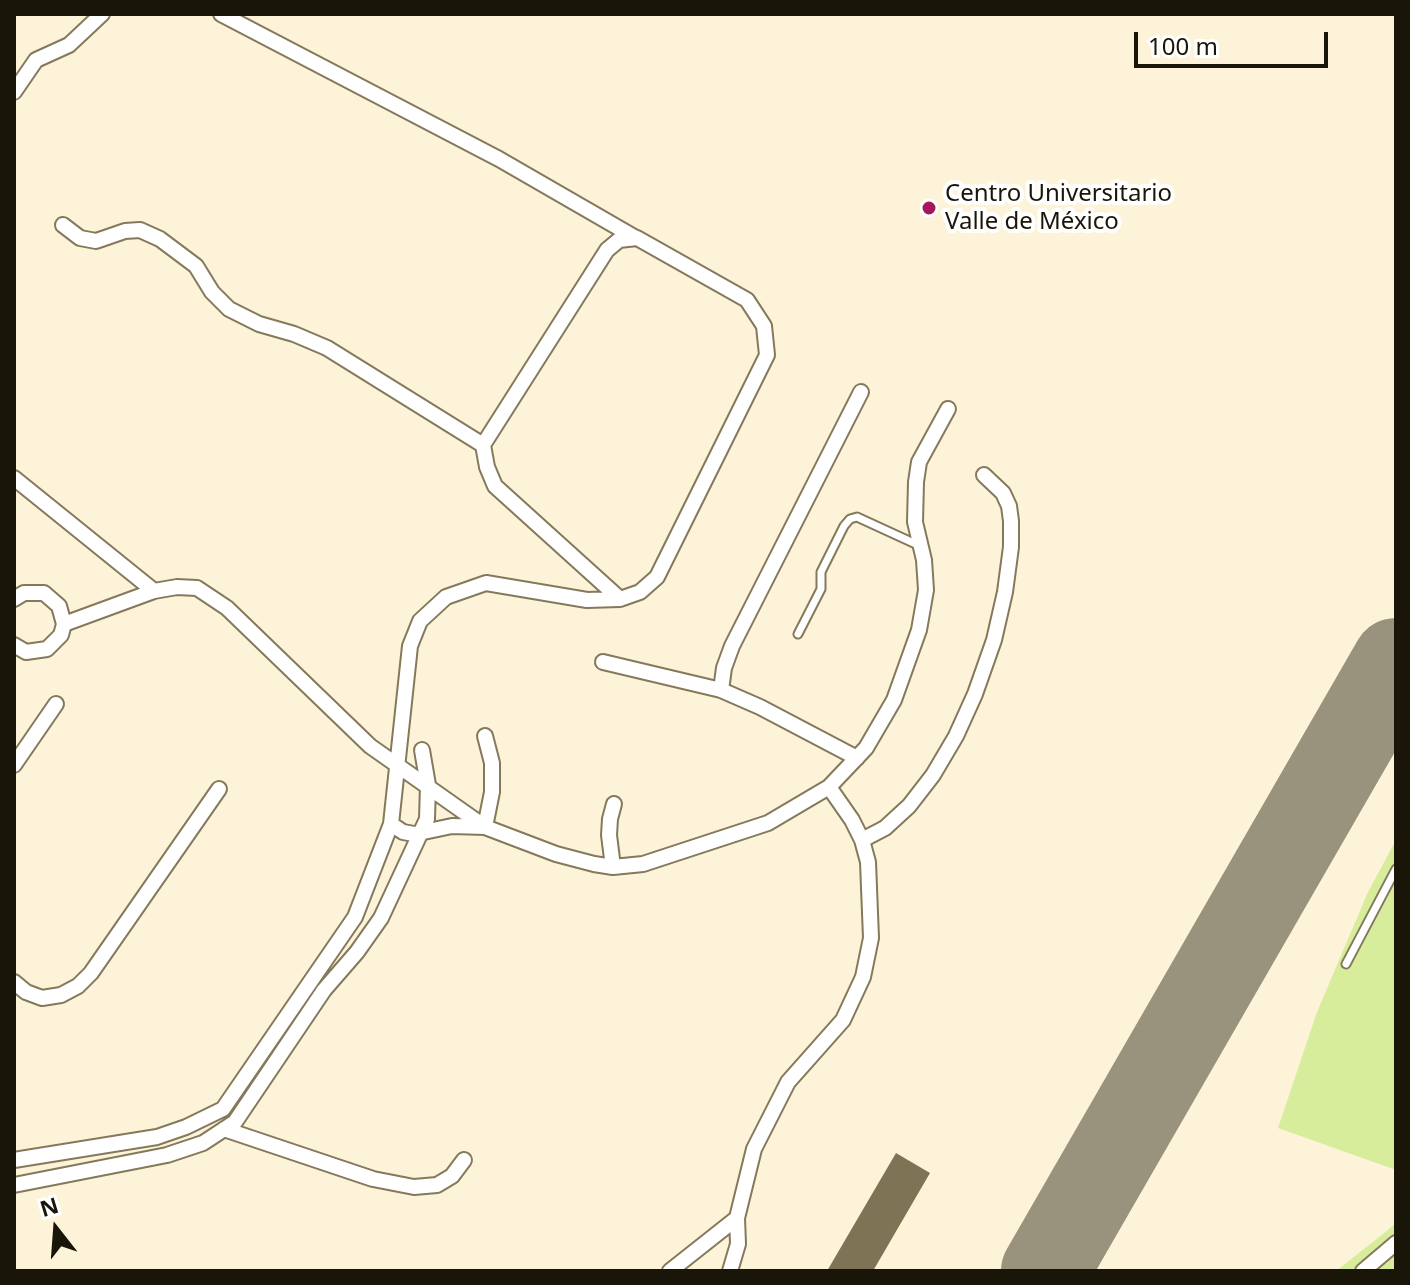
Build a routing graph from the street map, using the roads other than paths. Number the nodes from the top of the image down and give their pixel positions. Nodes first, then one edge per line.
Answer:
1 (102, 14) edge
2 (221, 14) edge
3 (14, 92) edge
4 (63, 225) dead end
5 (637, 238) junction
6 (861, 392) dead end
7 (948, 409) dead end
8 (483, 445) junction
9 (984, 475) dead end
10 (14, 478) edge
11 (920, 546) junction
12 (154, 591) junction
13 (14, 597) edge
14 (620, 599) junction
15 (64, 624) junction
16 (798, 634) dead end
17 (15, 647) edge
18 (603, 662) dead end
19 (721, 690) junction
20 (56, 704) dead end
21 (485, 736) dead end
22 (422, 750) dead end
23 (857, 758) junction
24 (396, 764) junction
25 (14, 765) edge
26 (428, 785) junction
27 (829, 787) junction
28 (219, 789) dead end
29 (614, 804) dead end
30 (391, 824) junction
31 (485, 827) junction
32 (419, 834) junction
33 (862, 840) junction
34 (613, 867) junction
35 (1396, 869) edge
36 (1346, 964) dead end
37 (14, 982) edge
38 (224, 1129) junction
39 (14, 1160) edge
40 (464, 1160) dead end
41 (14, 1185) edge
42 (737, 1218) junction
43 (1396, 1243) edge
44 (670, 1271) edge
45 (730, 1271) edge
46 (1363, 1271) edge

1 - 3 street
2 - 5 street
4 - 8 street
5 - 8 street
5 - 14 street
6 - 19 street
7 - 11 street
8 - 14 street
9 - 33 street
10 - 12 street
11 - 16 lane
11 - 23 street
12 - 15 street
12 - 24 street
13 - 15 street
14 - 24 street
15 - 17 street
18 - 19 street
19 - 23 street
20 - 25 street
21 - 31 street
22 - 26 street
23 - 27 street
24 - 26 street
24 - 30 street
26 - 31 street
26 - 32 street
27 - 33 street
27 - 34 street
28 - 37 street
29 - 34 street
30 - 32 street
30 - 39 street
31 - 32 street
31 - 34 street
32 - 38 street
33 - 42 street
35 - 36 lane
38 - 40 street
38 - 41 street
42 - 44 street
42 - 45 street
43 - 46 street

